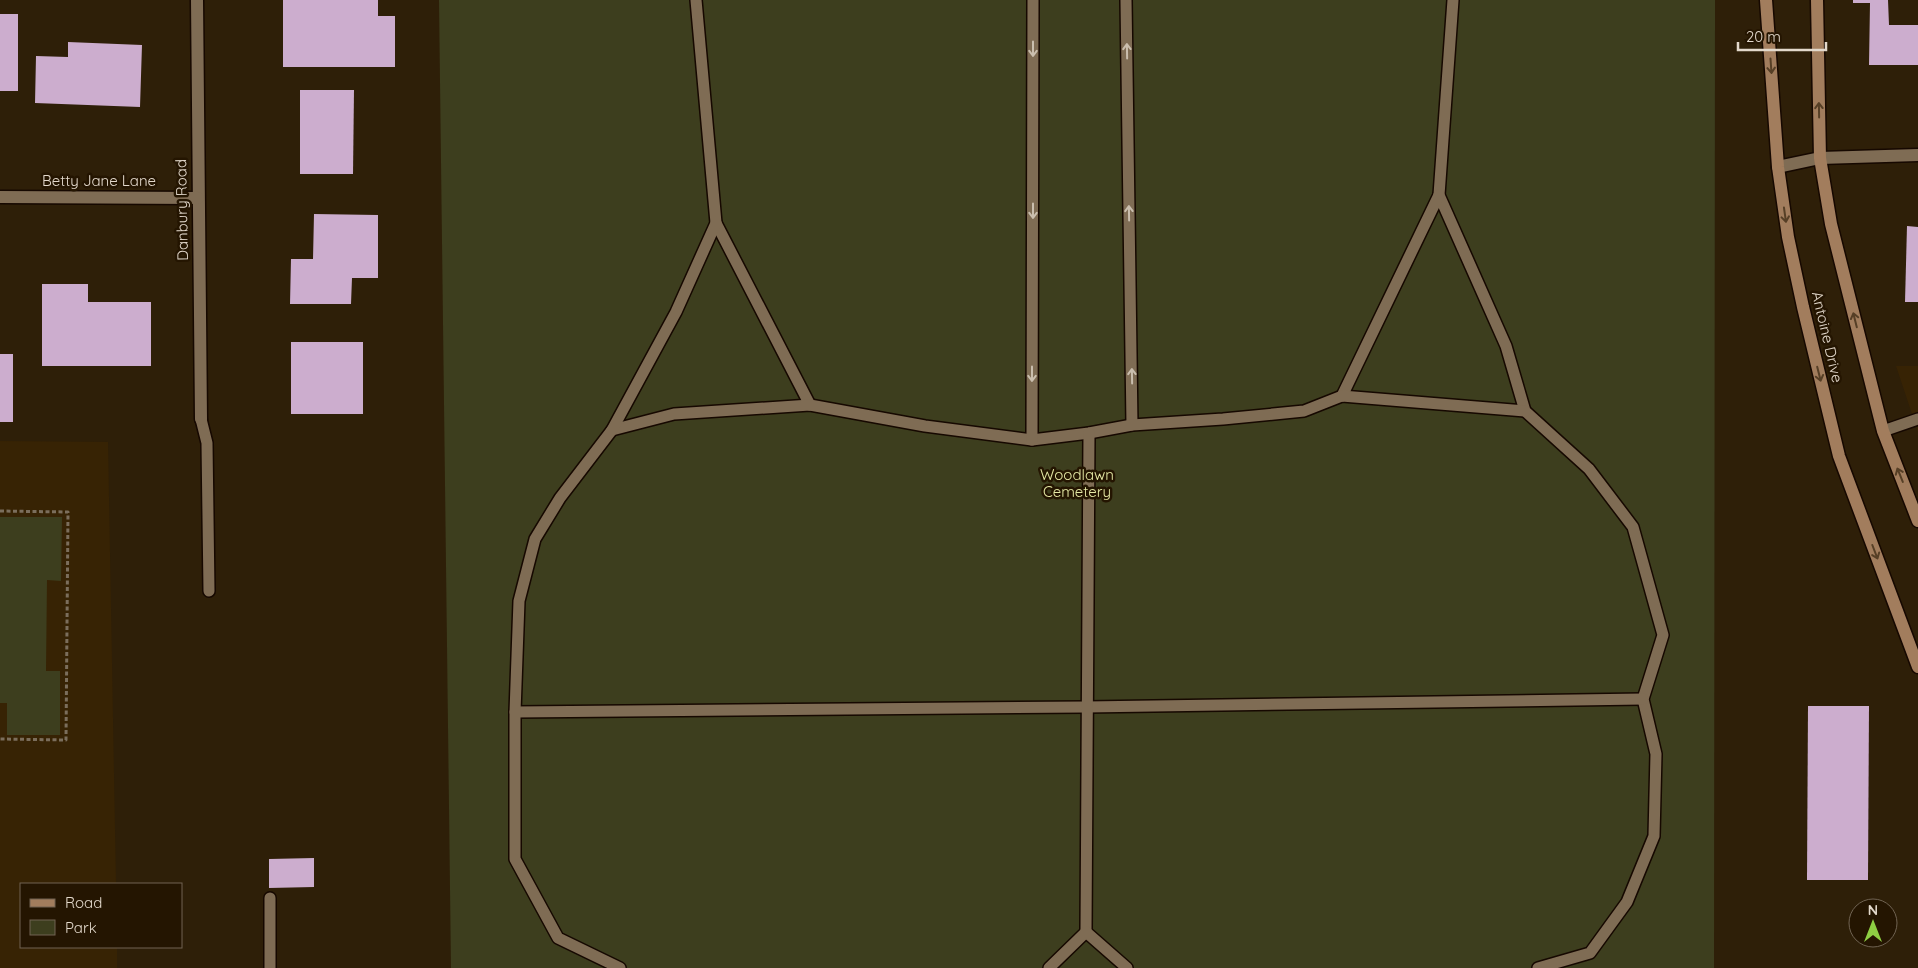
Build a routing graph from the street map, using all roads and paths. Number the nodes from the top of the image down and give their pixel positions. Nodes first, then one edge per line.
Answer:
1 (197, 0) edge
2 (696, 0) edge
3 (1033, 0) edge
4 (1126, 0) edge
5 (1453, 0) edge
6 (1766, 0) edge
7 (1817, 0) edge
8 (1918, 155) edge
9 (1820, 158) junction
10 (1778, 167) junction
11 (1439, 195) junction
12 (0, 197) edge
13 (198, 198) junction
14 (716, 223) junction
15 (1342, 396) junction
16 (810, 405) junction
17 (1525, 412) junction
18 (201, 419) joint
19 (1918, 419) edge
20 (1132, 425) junction
21 (612, 430) junction
22 (1883, 431) junction
23 (1089, 433) junction
24 (1032, 440) junction
25 (0, 511) edge
26 (1918, 521) edge
27 (209, 591) dead end
28 (1918, 667) edge
29 (1644, 699) junction
30 (1086, 707) junction
31 (515, 712) junction
32 (0, 739) edge
33 (270, 898) dead end
34 (1086, 932) junction
35 (270, 968) edge
36 (620, 968) edge
37 (1049, 968) edge
38 (1127, 968) edge
39 (1538, 968) edge

1 - 13 street, Danbury Road
2 - 14 lane
3 -> 24 lane
20 -> 4 lane
5 - 11 lane
6 -> 10 main road, Antoine Drive
9 -> 7 main road, Antoine Drive
8 - 9 street
9 - 10 street
22 -> 9 main road, Antoine Drive
10 -> 28 main road, Antoine Drive
11 - 15 lane
11 - 17 lane
12 - 13 street, Betty Jane Lane
13 - 18 street, Danbury Road
14 - 16 lane
14 - 21 lane
15 - 17 lane
15 - 20 lane
16 - 21 lane
16 - 24 lane
17 - 29 lane
18 - 27 lane
19 - 22 lane
20 - 23 lane
21 - 31 lane
26 -> 22 main road, Antoine Drive
23 - 24 lane
23 - 30 lane
25 - 32 path
29 - 30 lane
29 - 39 lane
30 - 31 lane
30 - 34 lane
31 - 36 lane
33 - 35 lane
34 - 37 lane
34 - 38 lane

